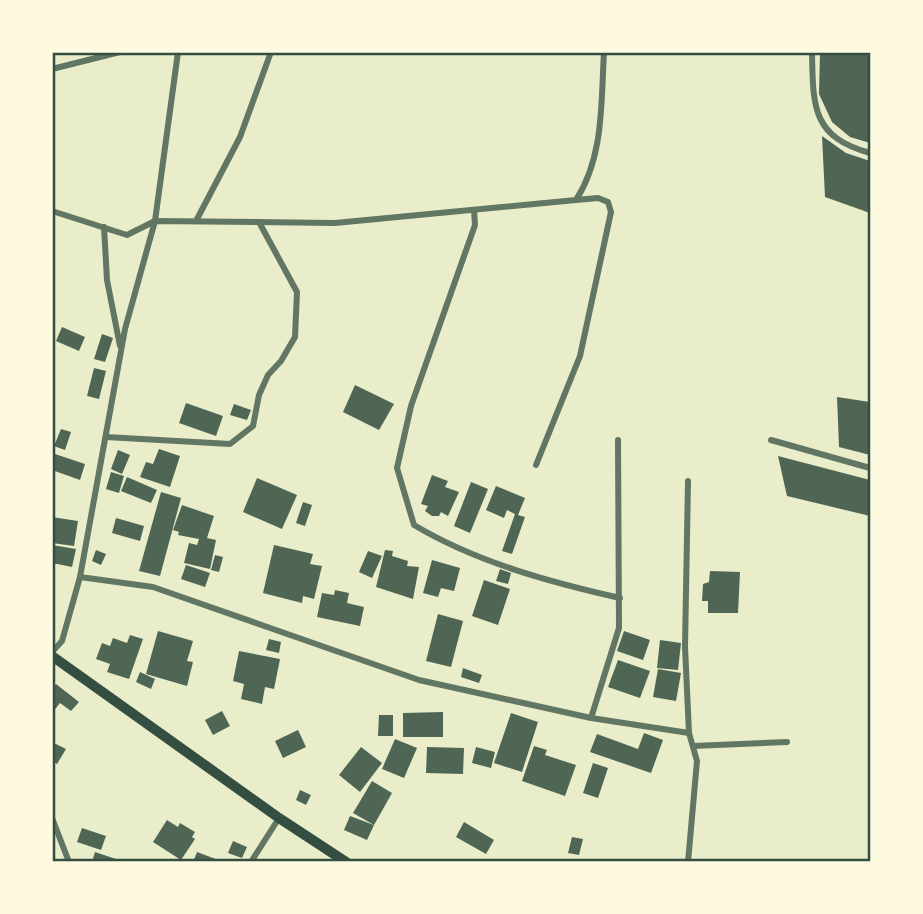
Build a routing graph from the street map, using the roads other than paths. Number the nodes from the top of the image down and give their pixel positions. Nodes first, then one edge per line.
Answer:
1 (120, 52) edge
2 (178, 52) edge
3 (271, 52) edge
4 (604, 52) edge
5 (812, 52) edge
6 (103, 54) edge
7 (52, 69) edge
8 (870, 153) edge
9 (576, 200) junction
10 (474, 210) junction
11 (52, 211) edge
12 (155, 221) junction
13 (196, 221) junction
14 (258, 222) junction
15 (104, 227) junction
16 (121, 351) junction
17 (107, 437) junction
18 (618, 440) dead end
19 (771, 440) dead end
20 (536, 465) dead end
21 (870, 468) edge
22 (688, 481) dead end
23 (80, 577) junction
24 (620, 598) junction
25 (52, 654) edge
26 (592, 718) junction
27 (689, 733) junction
28 (787, 742) dead end
29 (693, 746) junction
30 (52, 818) edge
31 (279, 818) junction
32 (69, 862) edge
33 (251, 862) edge
34 (346, 862) edge
35 (688, 862) edge

1 - 6 street
2 - 12 street
3 - 13 street
4 - 9 street
5 - 8 street
6 - 7 street
9 - 10 street
9 - 20 street
10 - 14 street
10 - 24 street
11 - 15 street
12 - 13 street
12 - 15 street
12 - 16 street
13 - 14 street
14 - 17 street
15 - 16 street
16 - 17 street
17 - 23 street
18 - 24 street
19 - 21 street
22 - 27 street
23 - 25 street
23 - 26 street
24 - 26 street
25 - 31 main road
26 - 27 street
27 - 29 street
28 - 29 street
29 - 35 street
30 - 32 street
31 - 33 street
31 - 34 main road

